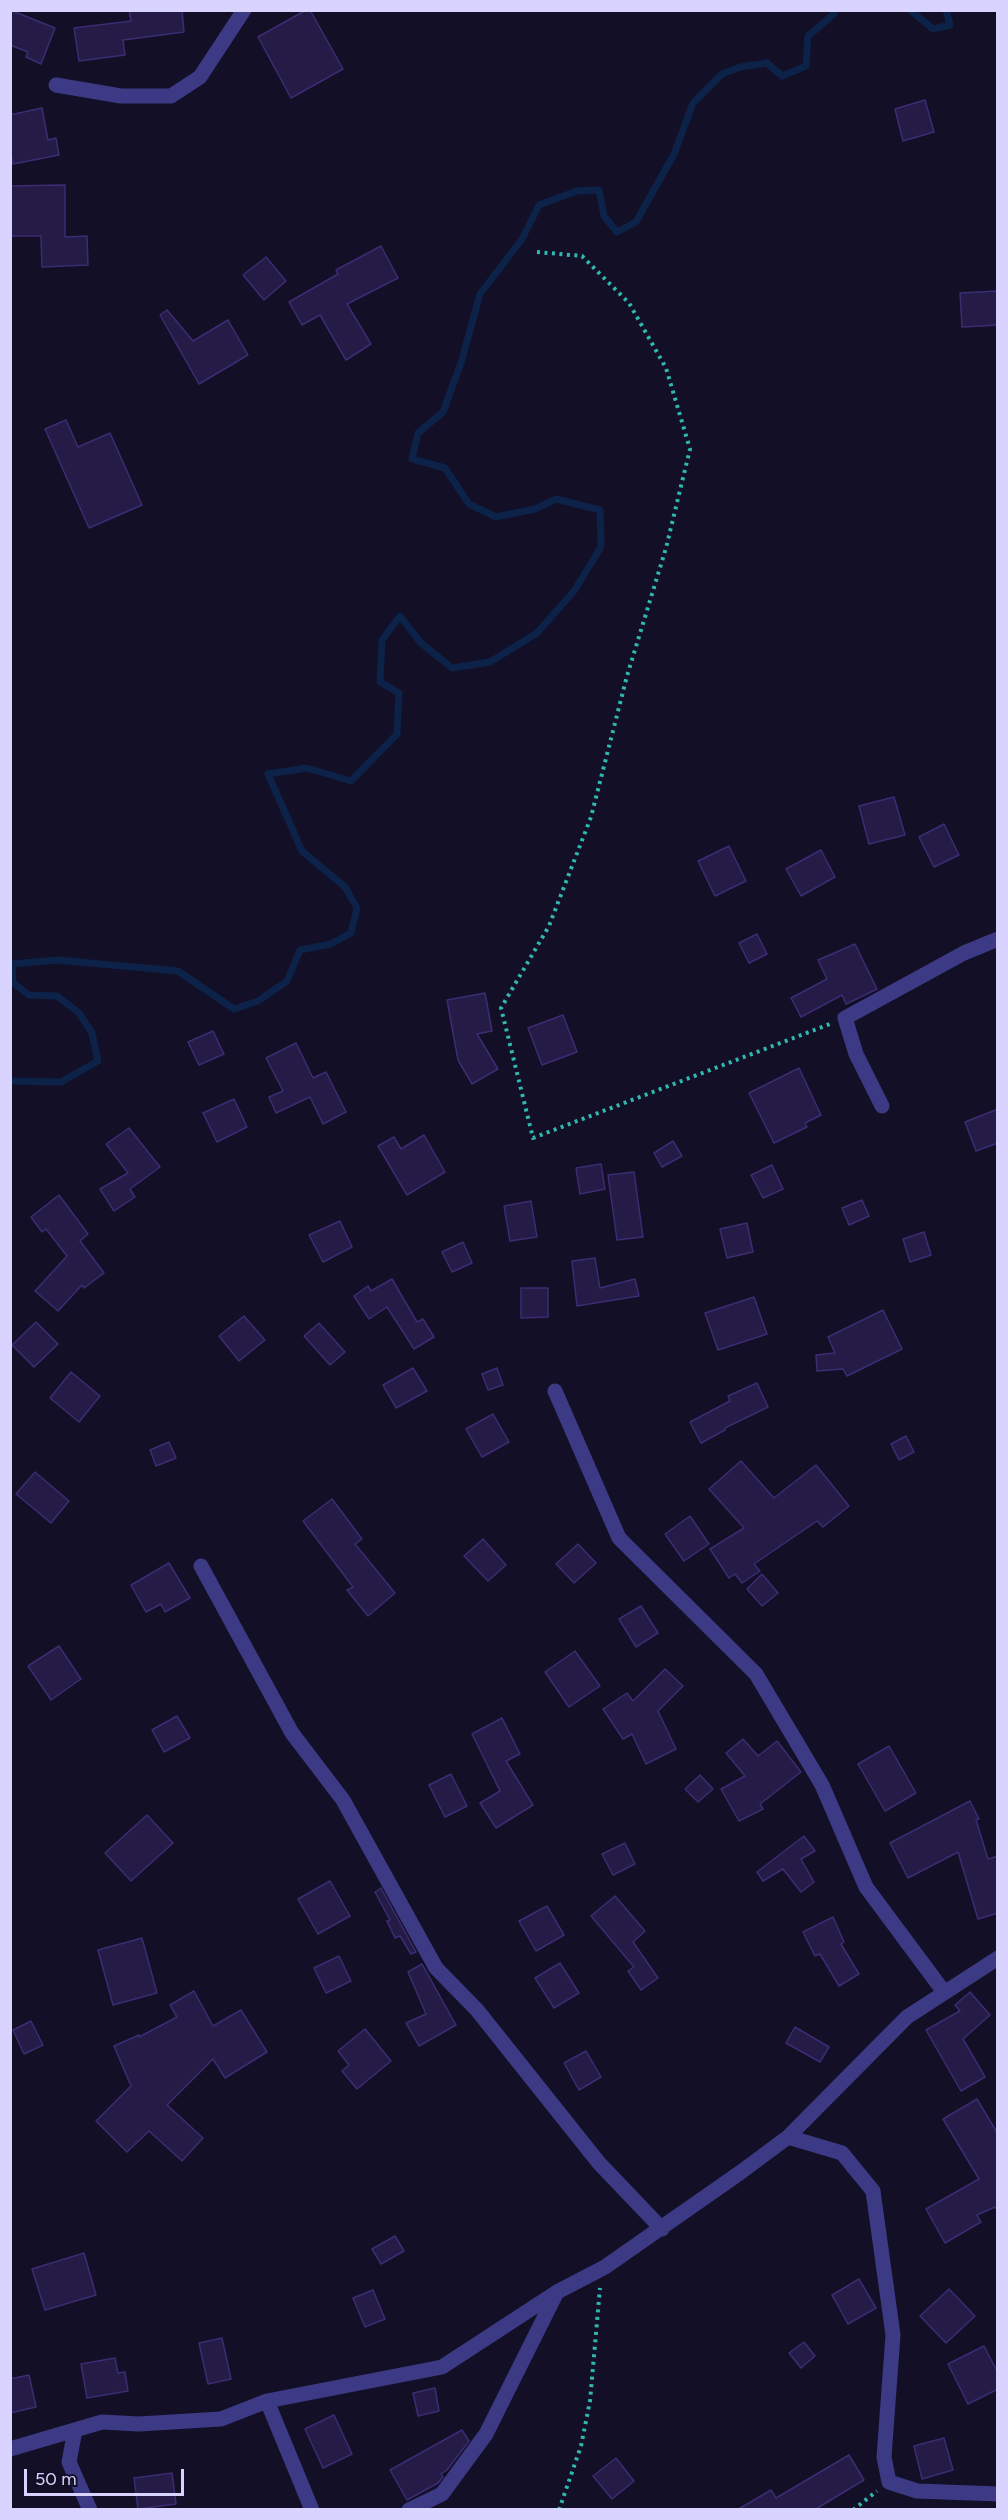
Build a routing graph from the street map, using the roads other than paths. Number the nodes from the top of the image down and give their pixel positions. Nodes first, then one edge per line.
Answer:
1 (244, 10) edge
2 (56, 86) dead end
3 (998, 939) edge
4 (882, 1106) dead end
5 (555, 1391) dead end
6 (201, 1566) dead end
7 (998, 1958) edge
8 (944, 1992) junction
9 (788, 2137) junction
10 (662, 2229) junction
11 (557, 2292) junction
12 (267, 2401) junction
13 (75, 2430) junction
14 (10, 2448) edge
15 (998, 2494) edge
16 (90, 2510) edge
17 (312, 2510) edge
18 (409, 2510) edge

1 - 2 street
3 - 4 street
5 - 8 street
6 - 10 street
7 - 8 street
8 - 9 street
9 - 10 street
9 - 15 street
10 - 11 street
11 - 12 street
11 - 18 street
12 - 13 street
12 - 17 street
13 - 14 street
13 - 16 street

